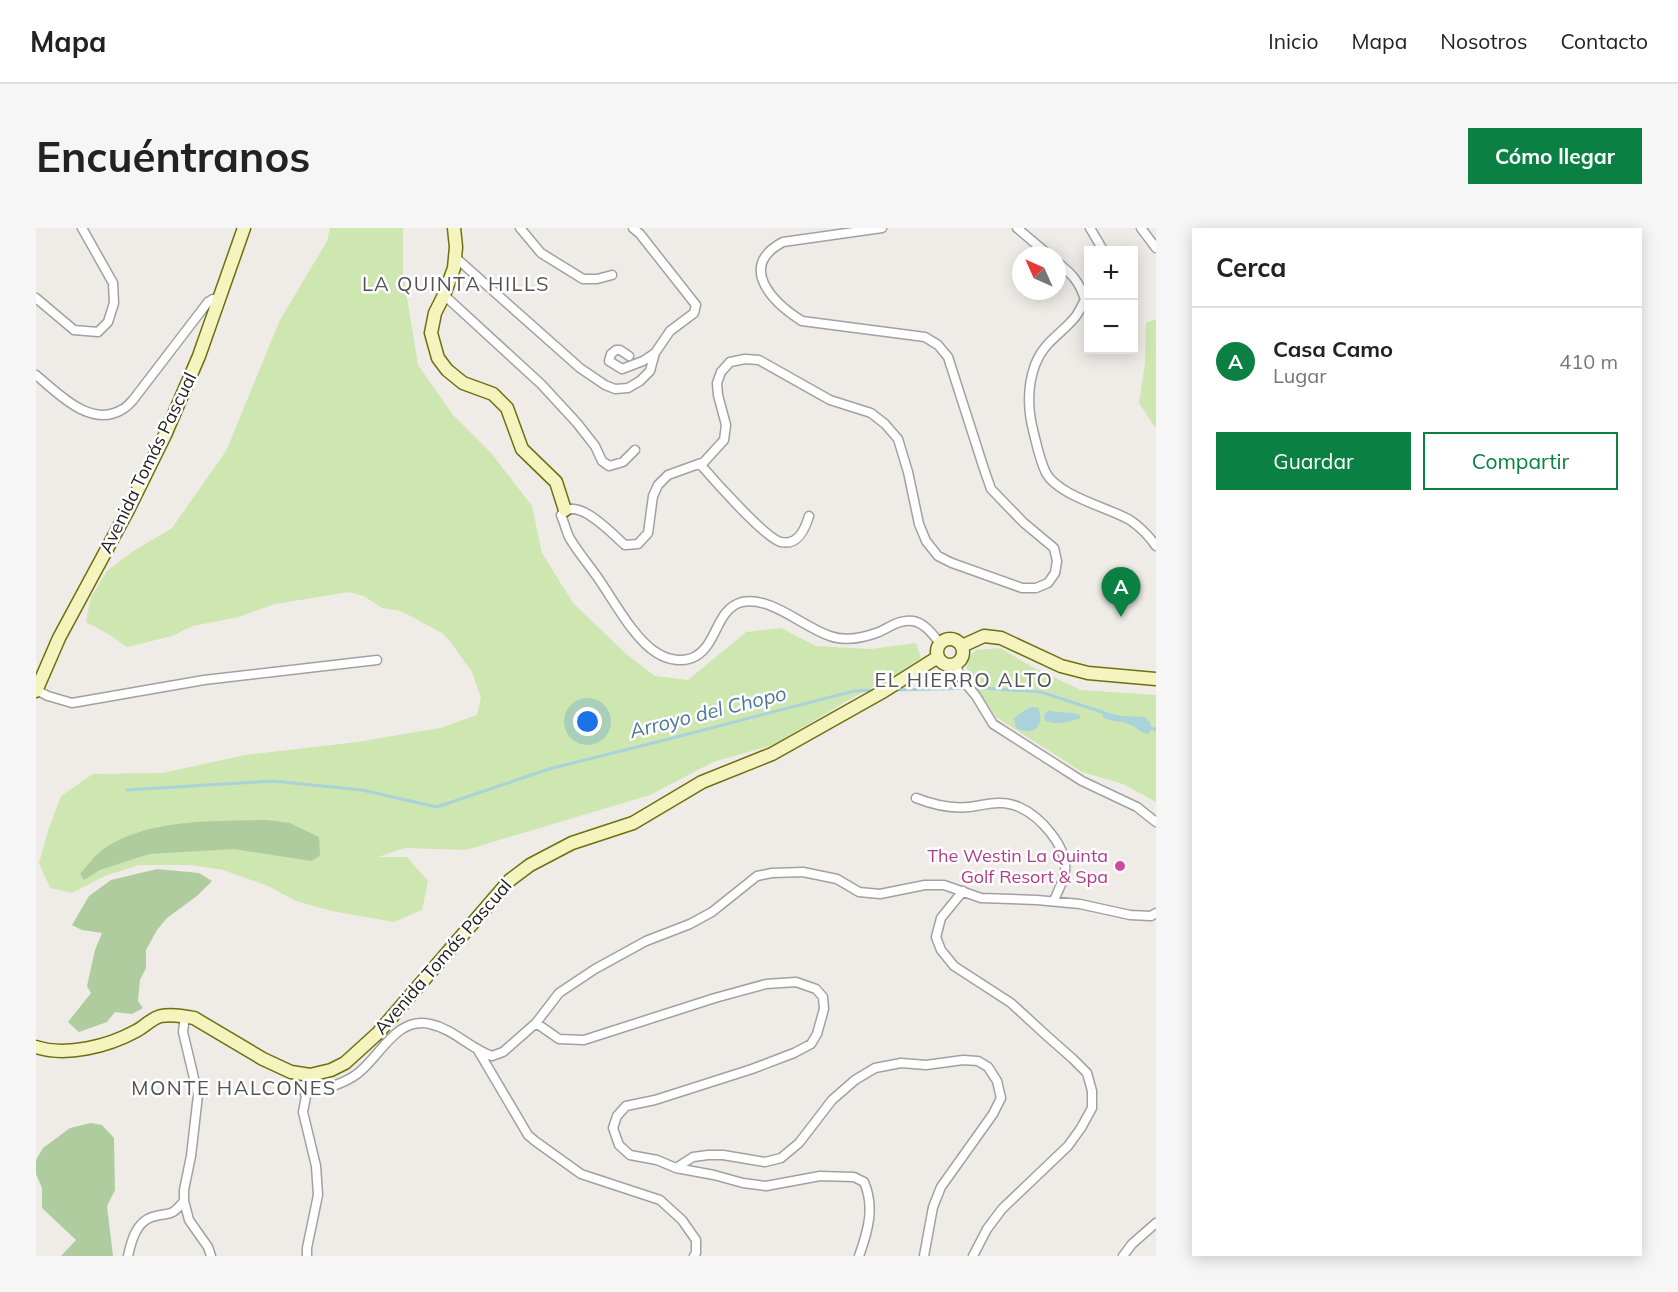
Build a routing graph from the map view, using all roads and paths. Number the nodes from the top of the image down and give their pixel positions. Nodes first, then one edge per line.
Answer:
1 (82, 228) edge
2 (244, 228) edge
3 (454, 228) edge
4 (520, 228) edge
5 (633, 228) edge
6 (882, 228) edge
7 (1017, 228) edge
8 (1090, 228) edge
9 (1141, 228) edge
10 (828, 232) edge
11 (1038, 246) edge
12 (1101, 246) edge
13 (1156, 248) edge
14 (455, 257) junction
15 (1066, 270) edge
16 (612, 275) dead end
17 (444, 295) junction
18 (36, 298) edge
19 (219, 299) junction
20 (1087, 300) edge
21 (1084, 305) edge
22 (655, 353) junction
23 (629, 357) dead end
24 (36, 375) edge
25 (635, 450) dead end
26 (700, 464) junction
27 (565, 510) junction
28 (809, 516) dead end
29 (1156, 546) edge
30 (940, 643) junction
31 (962, 646) junction
32 (938, 657) junction
33 (377, 660) dead end
34 (956, 664) junction
35 (1156, 679) edge
36 (36, 690) edge
37 (916, 798) dead end
38 (1156, 822) edge
39 (963, 891) junction
40 (1054, 901) junction
41 (1156, 913) edge
42 (185, 1016) junction
43 (536, 1023) junction
44 (36, 1047) edge
45 (479, 1052) junction
46 (310, 1075) junction
47 (305, 1094) junction
48 (676, 1168) junction
49 (184, 1201) junction
50 (172, 1214) junction
51 (189, 1220) junction
52 (1156, 1222) edge
53 (128, 1256) edge
54 (212, 1256) edge
55 (307, 1256) edge
56 (694, 1256) edge
57 (859, 1256) edge
58 (924, 1256) edge
59 (973, 1256) edge
60 (1124, 1256) edge

1 - 18 street
2 - 19 street, Avenida Tomás Pascual
3 - 14 street
4 - 16 street
5 - 22 street
6 - 10 street
7 - 11 street
8 - 12 street
9 - 13 street
10 - 26 street
14 - 17 street
14 - 22 street
15 - 20 street
17 - 25 street
17 - 27 street
19 - 24 street
19 - 36 street, Avenida Tomás Pascual
21 - 29 street
22 - 23 street
26 - 27 street
26 - 28 street
27 - 30 street
30 - 31 street
30 - 32 street
31 - 34 street
31 - 35 street
32 - 34 street
32 - 46 street, Avenida Tomás Pascual
33 - 36 street
34 - 38 street
37 - 40 street
39 - 40 street
39 - 43 street
39 - 59 street
40 - 41 street
42 - 44 street
42 - 46 street
42 - 49 street
43 - 45 street
43 - 48 street
45 - 47 street
45 - 56 street
46 - 47 street
47 - 55 street
48 - 57 street
48 - 58 street
49 - 50 street
49 - 51 street
50 - 51 street
50 - 53 street
51 - 54 street
52 - 60 street

